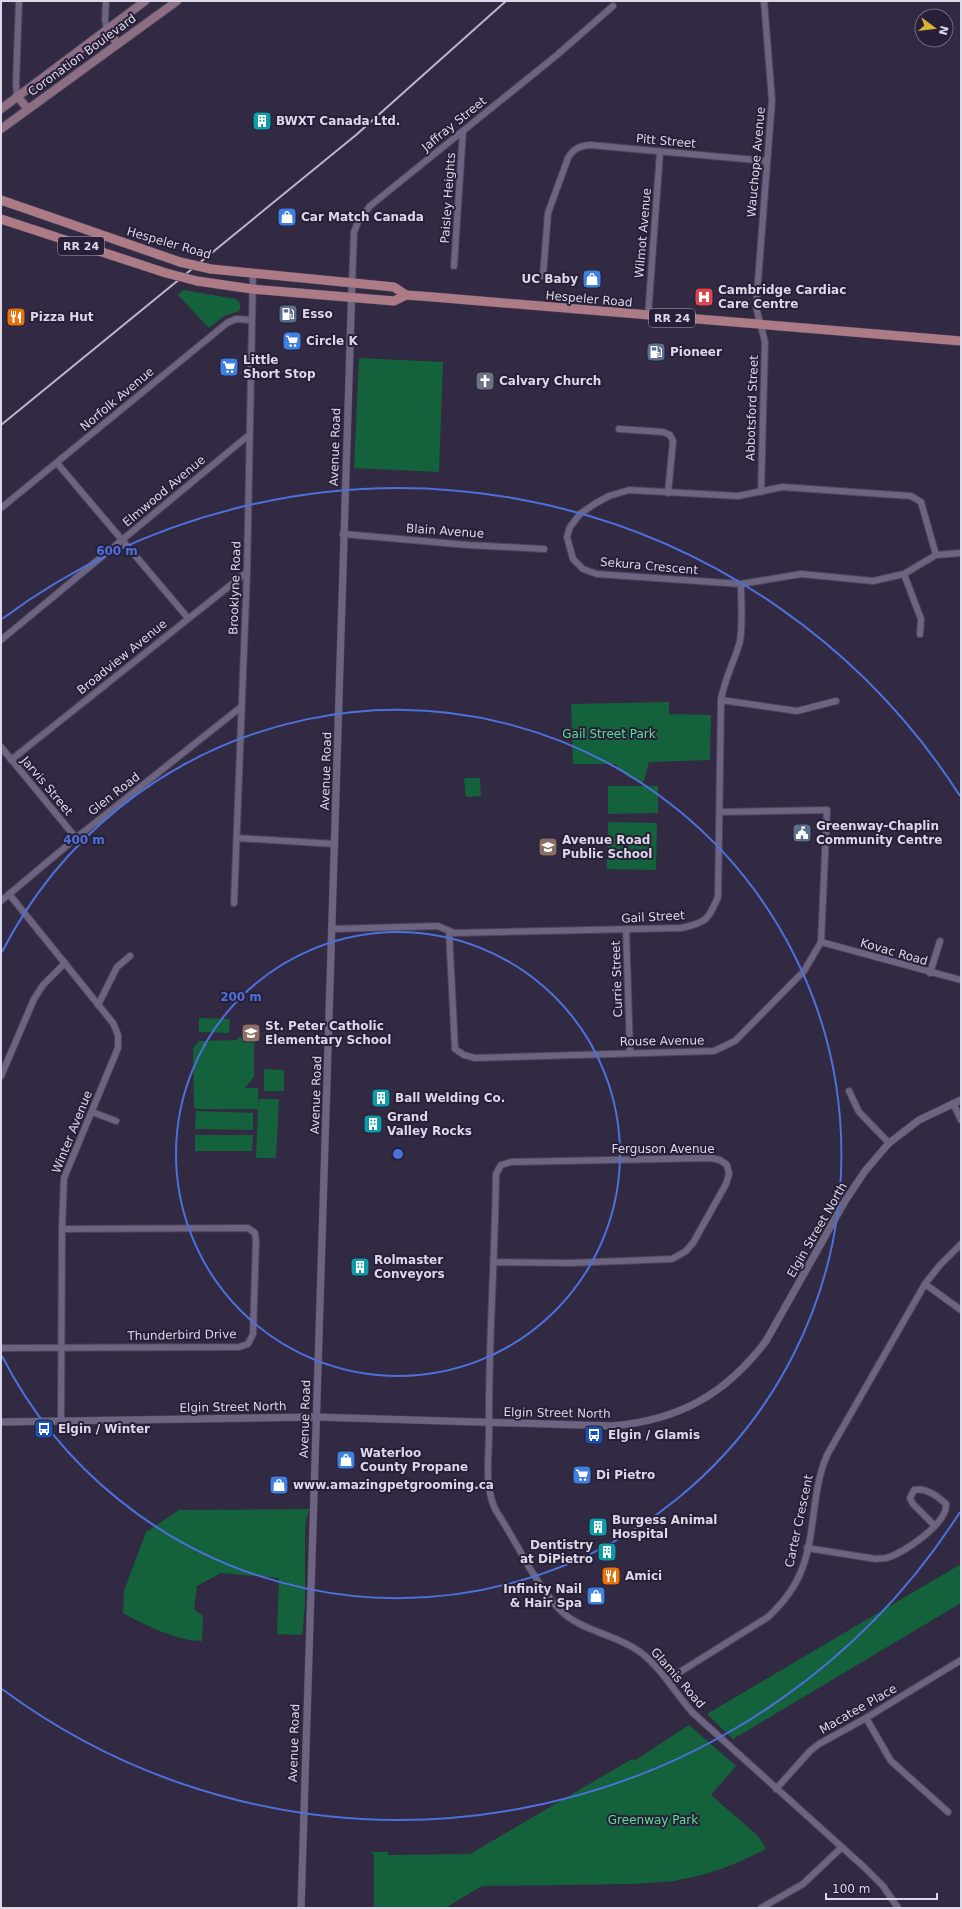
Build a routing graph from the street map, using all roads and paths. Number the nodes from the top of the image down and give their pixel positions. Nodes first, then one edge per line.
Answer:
1 (19, 1) edge
2 (106, 1) edge
3 (145, 1) edge
4 (177, 1) edge
5 (764, 1) edge
6 (613, 6) dead end
7 (107, 30) junction
8 (118, 44) junction
9 (17, 96) junction
10 (1, 109) edge
11 (28, 109) junction
12 (1, 129) edge
13 (463, 131) junction
14 (660, 152) junction
15 (767, 161) junction
16 (1, 200) edge
17 (1, 219) edge
18 (454, 266) dead end
19 (253, 274) junction
20 (543, 276) dead end
21 (352, 283) junction
22 (252, 289) junction
23 (406, 295) junction
24 (351, 298) junction
25 (648, 316) junction
26 (251, 320) junction
27 (761, 325) junction
28 (961, 341) edge
29 (618, 429) dead end
30 (249, 435) junction
31 (56, 463) junction
32 (761, 492) junction
33 (668, 493) junction
34 (1, 508) edge
35 (343, 534) junction
36 (123, 540) junction
37 (544, 549) dead end
38 (961, 553) edge
39 (936, 555) junction
40 (247, 572) junction
41 (904, 574) junction
42 (741, 584) junction
43 (188, 618) junction
44 (920, 634) dead end
45 (1, 640) edge
46 (721, 700) junction
47 (836, 701) dead end
48 (241, 707) junction
49 (1, 748) edge
50 (11, 760) junction
51 (720, 812) junction
52 (76, 838) junction
53 (237, 838) junction
54 (335, 844) junction
55 (9, 894) junction
56 (1, 900) edge
57 (234, 903) dead end
58 (332, 928) junction
59 (626, 930) junction
60 (449, 931) junction
61 (940, 941) dead end
62 (821, 942) junction
63 (130, 956) dead end
64 (65, 963) junction
65 (930, 973) junction
66 (961, 980) edge
67 (98, 1005) junction
68 (630, 1052) junction
69 (1, 1076) edge
70 (849, 1091) dead end
71 (961, 1100) edge
72 (953, 1103) junction
73 (92, 1112) junction
74 (961, 1120) edge
75 (116, 1121) dead end
76 (889, 1143) junction
77 (62, 1229) junction
78 (961, 1244) edge
79 (495, 1262) junction
80 (925, 1284) junction
81 (961, 1310) edge
82 (1, 1348) edge
83 (60, 1348) junction
84 (316, 1417) junction
85 (61, 1420) junction
86 (1, 1422) edge
87 (489, 1422) junction
88 (935, 1526) junction
89 (807, 1548) junction
90 (961, 1660) edge
91 (667, 1680) junction
92 (866, 1718) junction
93 (776, 1789) junction
94 (948, 1812) dead end
95 (842, 1847) junction
96 (301, 1908) edge
97 (761, 1908) edge
98 (898, 1908) edge

1 - 9 street
2 - 7 street
3 - 7 main road, Coronation Boulevard
4 - 8 main road, Coronation Boulevard
5 - 15 street, Wauchope Avenue
6 - 13 street, Jaffray Street
7 - 8 main road
7 - 9 main road, Coronation Boulevard
8 - 11 main road, Coronation Boulevard
9 - 10 main road, Coronation Boulevard
9 - 11 main road
11 - 12 main road, Coronation Boulevard
13 - 18 street, Paisley Heights
13 - 21 street, Jaffray Street
14 - 15 street, Pitt Street
14 - 20 street, Pitt Street
14 - 25 street, Wilmot Avenue
15 - 27 street, Wauchope Avenue
16 - 19 main road, Hespeler Road / RR 24, bridge
17 - 22 main road, Hespeler Road / RR 24, bridge
19 - 21 main road, Hespeler Road / RR 24
19 - 22 street, Brooklyne Road
21 - 23 main road, Hespeler Road / RR 24
21 - 24 street, Avenue Road
22 - 24 main road, Hespeler Road / RR 24
22 - 26 street, Brooklyne Road
23 - 24 main road, Hespeler Road / RR 24
23 - 25 main road, Hespeler Road / RR 24
24 - 35 street, Avenue Road
25 - 27 main road, Hespeler Road / RR 24
26 - 30 street, Brooklyne Road
26 - 31 street, Norfolk Avenue
27 - 28 main road, Hespeler Road / RR 24
27 - 32 street, Abbotsford Street
29 - 33 street
30 - 36 street, Elmwood Avenue
30 - 40 street, Brooklyne Road
31 - 34 street, Norfolk Avenue
31 - 36 street
32 - 33 street, Sekura Crescent
32 - 39 street, Sekura Crescent
33 - 42 street, Sekura Crescent
35 - 37 street, Blain Avenue
35 - 54 street, Avenue Road
36 - 43 street
36 - 45 street, Elmwood Avenue
38 - 39 street, Sekura Crescent
39 - 41 street, Sekura Crescent
40 - 43 street, Broadview Avenue
40 - 48 street, Brooklyne Road
41 - 42 street, Sekura Crescent
41 - 44 street
42 - 46 street, Gail Street
43 - 50 street, Broadview Avenue
46 - 47 street
46 - 51 street, Gail Street
48 - 52 street, Glen Road
48 - 53 street, Brooklyne Road
49 - 50 street, Jarvis Street
50 - 52 street, Jarvis Street
51 - 59 street, Gail Street
51 - 62 street, Rouse Avenue
52 - 55 street, Glen Road
53 - 54 street
53 - 57 street, Brooklyne Road
54 - 58 street, Avenue Road
55 - 56 street, Glen Road
55 - 64 street, Winter Avenue
58 - 60 street, Gail Street
58 - 84 street, Avenue Road
59 - 60 street, Gail Street
59 - 68 street, Currie Street
60 - 68 street, Rouse Avenue
61 - 65 street
62 - 65 street, Kovac Road
62 - 68 street, Rouse Avenue
63 - 67 street
64 - 67 street, Winter Avenue
64 - 69 street
65 - 66 street, Kovac Road
67 - 73 street, Winter Avenue
70 - 76 street
71 - 72 street, Elgin Street North
72 - 74 street
72 - 76 street, Elgin Street North
73 - 75 street
73 - 77 street, Winter Avenue
76 - 87 street, Elgin Street North
77 - 83 street, Winter Avenue
77 - 83 street, Thunderbird Drive
78 - 80 street, Carter Crescent
79 - 79 street, Ferguson Avenue
79 - 87 street, Ferguson Avenue
80 - 81 street
80 - 89 street, Carter Crescent
82 - 83 street, Thunderbird Drive
83 - 85 street, Winter Avenue
84 - 85 street, Elgin Street North
84 - 87 street, Elgin Street North
84 - 96 street, Avenue Road
85 - 86 street, Elgin Street North
87 - 91 street, Glamis Road
88 - 88 street
88 - 89 street
89 - 91 street, Carter Crescent
90 - 92 street, Macatee Place
91 - 93 street, Glamis Road
92 - 93 street, Macatee Place
92 - 94 street
93 - 95 street, Glamis Road
95 - 97 street
95 - 98 street, Glamis Road

